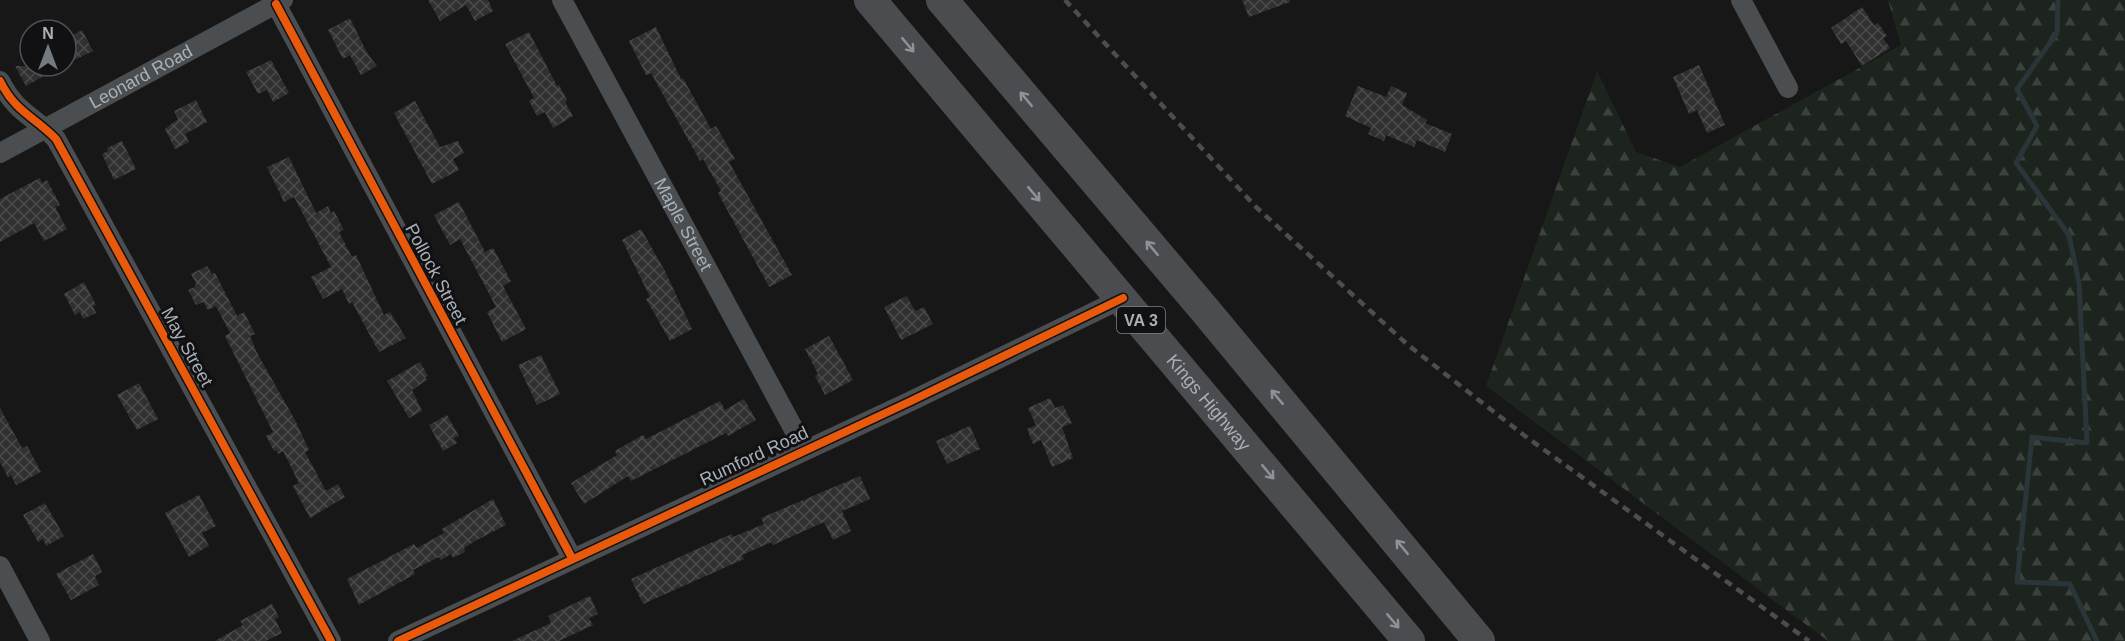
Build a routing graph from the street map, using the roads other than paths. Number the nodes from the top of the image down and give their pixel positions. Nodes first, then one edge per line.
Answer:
1 (562, 0) edge
2 (870, 0) edge
3 (942, 0) edge
4 (1741, 0) edge
5 (279, 2) edge
6 (0, 81) edge
7 (1788, 88) dead end
8 (46, 129) junction
9 (0, 153) edge
10 (1123, 298) junction
11 (805, 450) junction
12 (572, 558) junction
13 (0, 566) edge
14 (40, 641) edge
15 (331, 641) edge
16 (398, 641) edge
17 (1409, 641) edge
18 (1479, 641) edge

1 - 11 street, Maple Street
2 -> 10 highway, Kings Highway / VA 3
18 -> 3 highway
4 - 7 street
5 - 8 street, Leonard Road
5 - 12 street, Pollock Street
6 - 8 street, May Street
8 - 9 street, Leonard Road
8 - 15 street, May Street
10 - 11 street, Rumford Road
10 -> 17 highway, Kings Highway / VA 3
11 - 12 street, Rumford Road
12 - 16 street, Rumford Road
13 - 14 street

